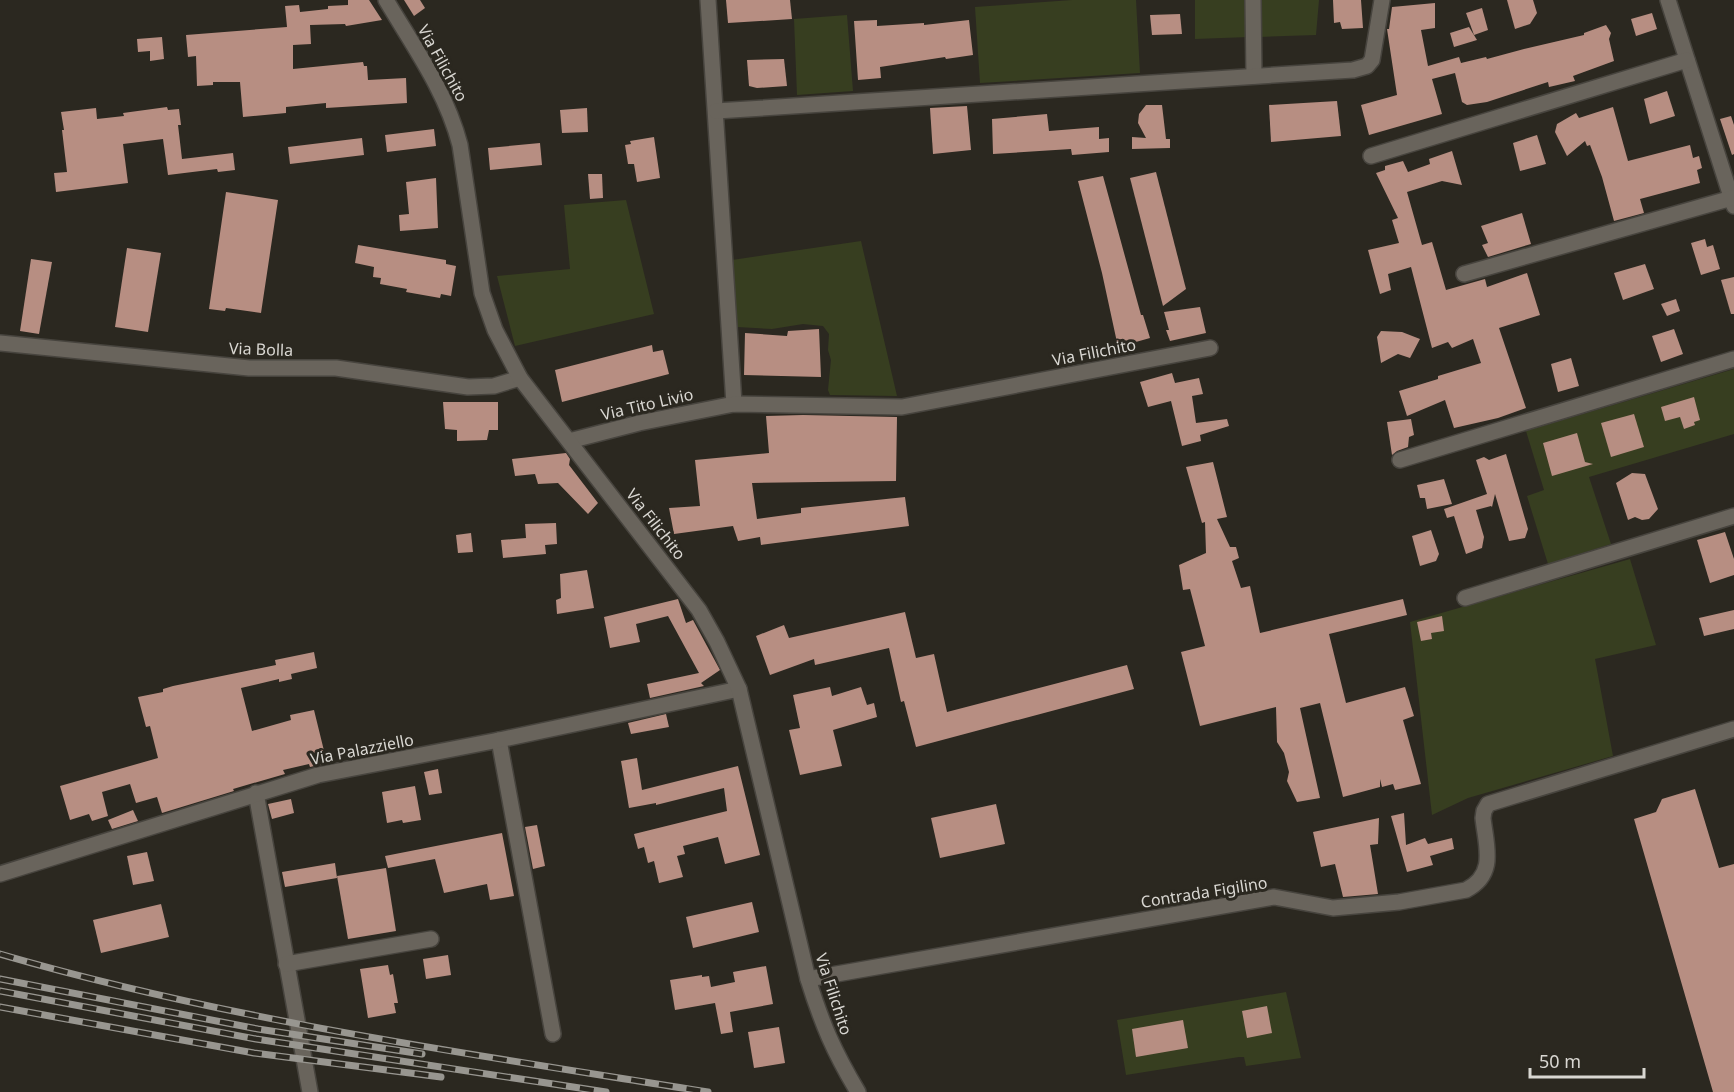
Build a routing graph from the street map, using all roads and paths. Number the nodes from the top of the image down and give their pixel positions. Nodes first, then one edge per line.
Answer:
1 (386, 0) edge
2 (708, 0) edge
3 (1253, 0) edge
4 (1382, 0) edge
5 (1668, 0) edge
6 (1687, 60) junction
7 (1254, 76) junction
8 (716, 111) junction
9 (1371, 156) dead end
10 (1733, 202) edge
11 (1464, 274) dead end
12 (0, 343) edge
13 (1210, 348) dead end
14 (1734, 359) edge
15 (520, 378) junction
16 (734, 404) junction
17 (569, 441) junction
18 (1400, 460) dead end
19 (1734, 516) edge
20 (1465, 598) dead end
21 (739, 689) junction
22 (1734, 729) edge
23 (499, 740) junction
24 (256, 793) junction
25 (0, 874) edge
26 (431, 939) dead end
27 (286, 964) junction
28 (808, 979) junction
29 (553, 1034) dead end
30 (310, 1092) edge
31 (858, 1092) edge

1 - 15 street, Via Filichito
2 - 8 street
3 - 7 street
4 - 7 street
5 - 6 street
6 - 9 street
6 - 10 street
7 - 8 street
8 - 16 street
10 - 11 street
12 - 15 street, Via Bolla
13 - 16 street, Via Filichito
14 - 18 street
15 - 17 street, Via Filichito
16 - 17 street, Via Tito Livio
17 - 21 street, Via Filichito
19 - 20 street
21 - 23 street, Via Palazziello
21 - 28 street, Via Filichito
22 - 28 street, Contrada Figilino
23 - 24 street, Via Palazziello
23 - 29 street
24 - 25 street, Via Palazziello
24 - 27 street
26 - 27 street
27 - 30 street
28 - 31 street, Via Filichito

